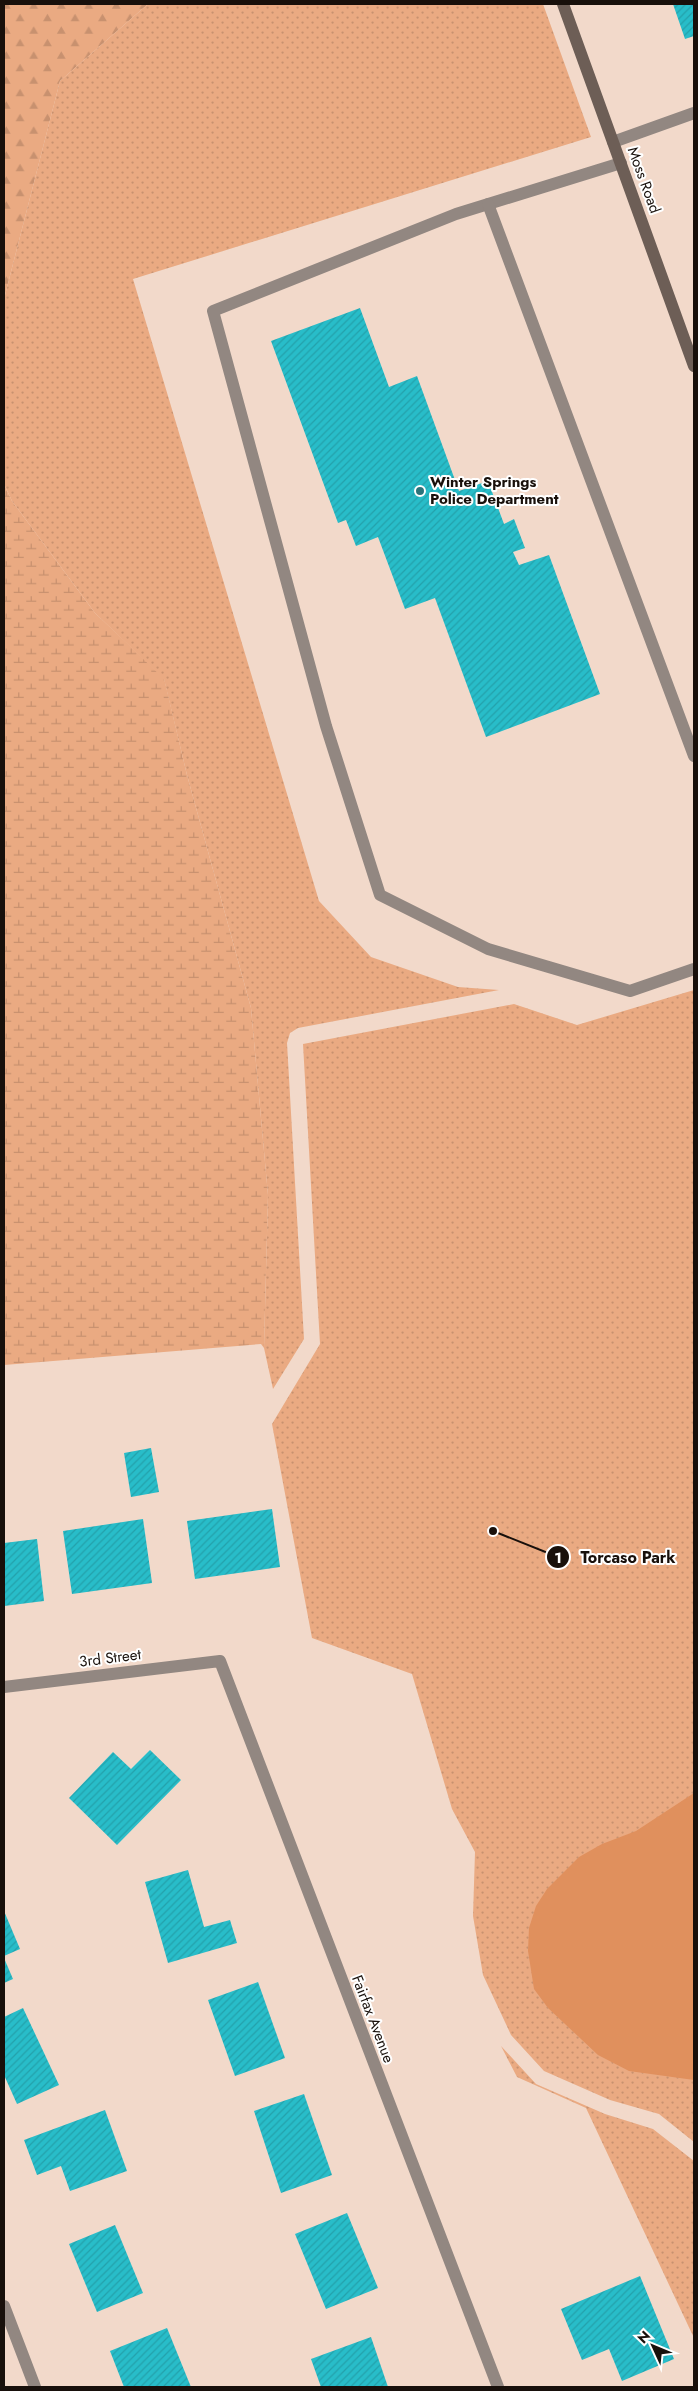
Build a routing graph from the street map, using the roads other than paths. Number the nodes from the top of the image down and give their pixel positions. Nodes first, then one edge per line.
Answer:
1 (563, 4) edge
2 (694, 113) edge
3 (614, 142) junction
4 (621, 163) junction
5 (488, 204) junction
6 (694, 366) edge
7 (694, 756) edge
8 (694, 968) edge
9 (220, 1661) joint
10 (4, 1686) edge
11 (4, 2306) edge
12 (35, 2387) edge
13 (498, 2387) edge

1 - 3 street, Moss Road
2 - 3 street
3 - 4 street, Moss Road
4 - 5 street
4 - 6 street, Moss Road
5 - 7 street
5 - 8 street
9 - 10 street, 3rd Street
9 - 13 street, Fairfax Avenue
11 - 12 street

